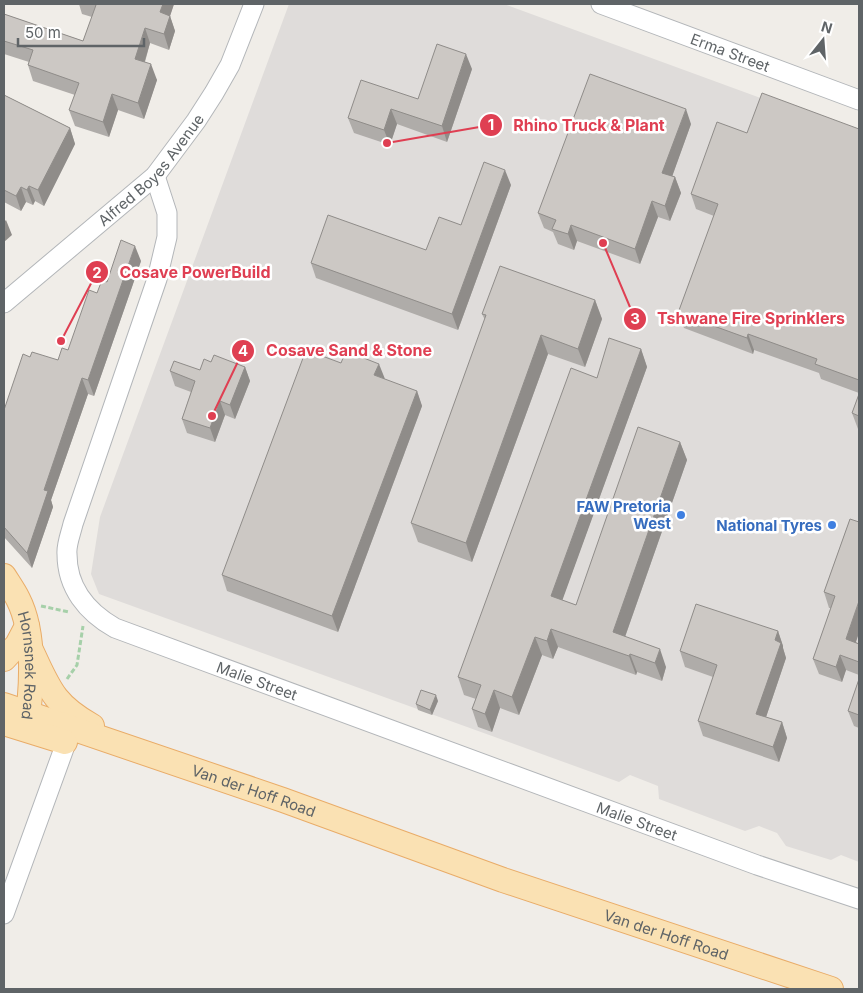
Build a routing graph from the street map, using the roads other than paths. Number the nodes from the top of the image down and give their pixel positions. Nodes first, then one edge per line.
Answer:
1 (254, 4) edge
2 (601, 4) edge
3 (859, 100) edge
4 (155, 176) junction
5 (4, 303) edge
6 (4, 576) edge
7 (27, 626) junction
8 (31, 650) junction
9 (4, 659) edge
10 (4, 705) edge
11 (19, 722) edge
12 (66, 743) junction
13 (152, 756) junction
14 (502, 880) junction
15 (859, 899) edge
16 (4, 914) edge
17 (831, 989) edge

1 - 4 street, Alfred Boyes Avenue
2 - 3 street, Erma Street
4 - 5 street, Alfred Boyes Avenue
4 - 15 street, Malie Street
6 - 7 main road, Hornsnek Road
7 - 8 main road, Hornsnek Road
7 - 9 main road
8 - 11 main road, Hornsnek Road
8 - 13 main road
10 - 11 main road, Van der Hoff Road
11 - 12 main road, Van der Hoff Road
11 - 13 main road, Van der Hoff Road
12 - 14 main road, Van der Hoff Road
12 - 16 street
13 - 14 main road, Van der Hoff Road
14 - 17 main road, Van der Hoff Road

